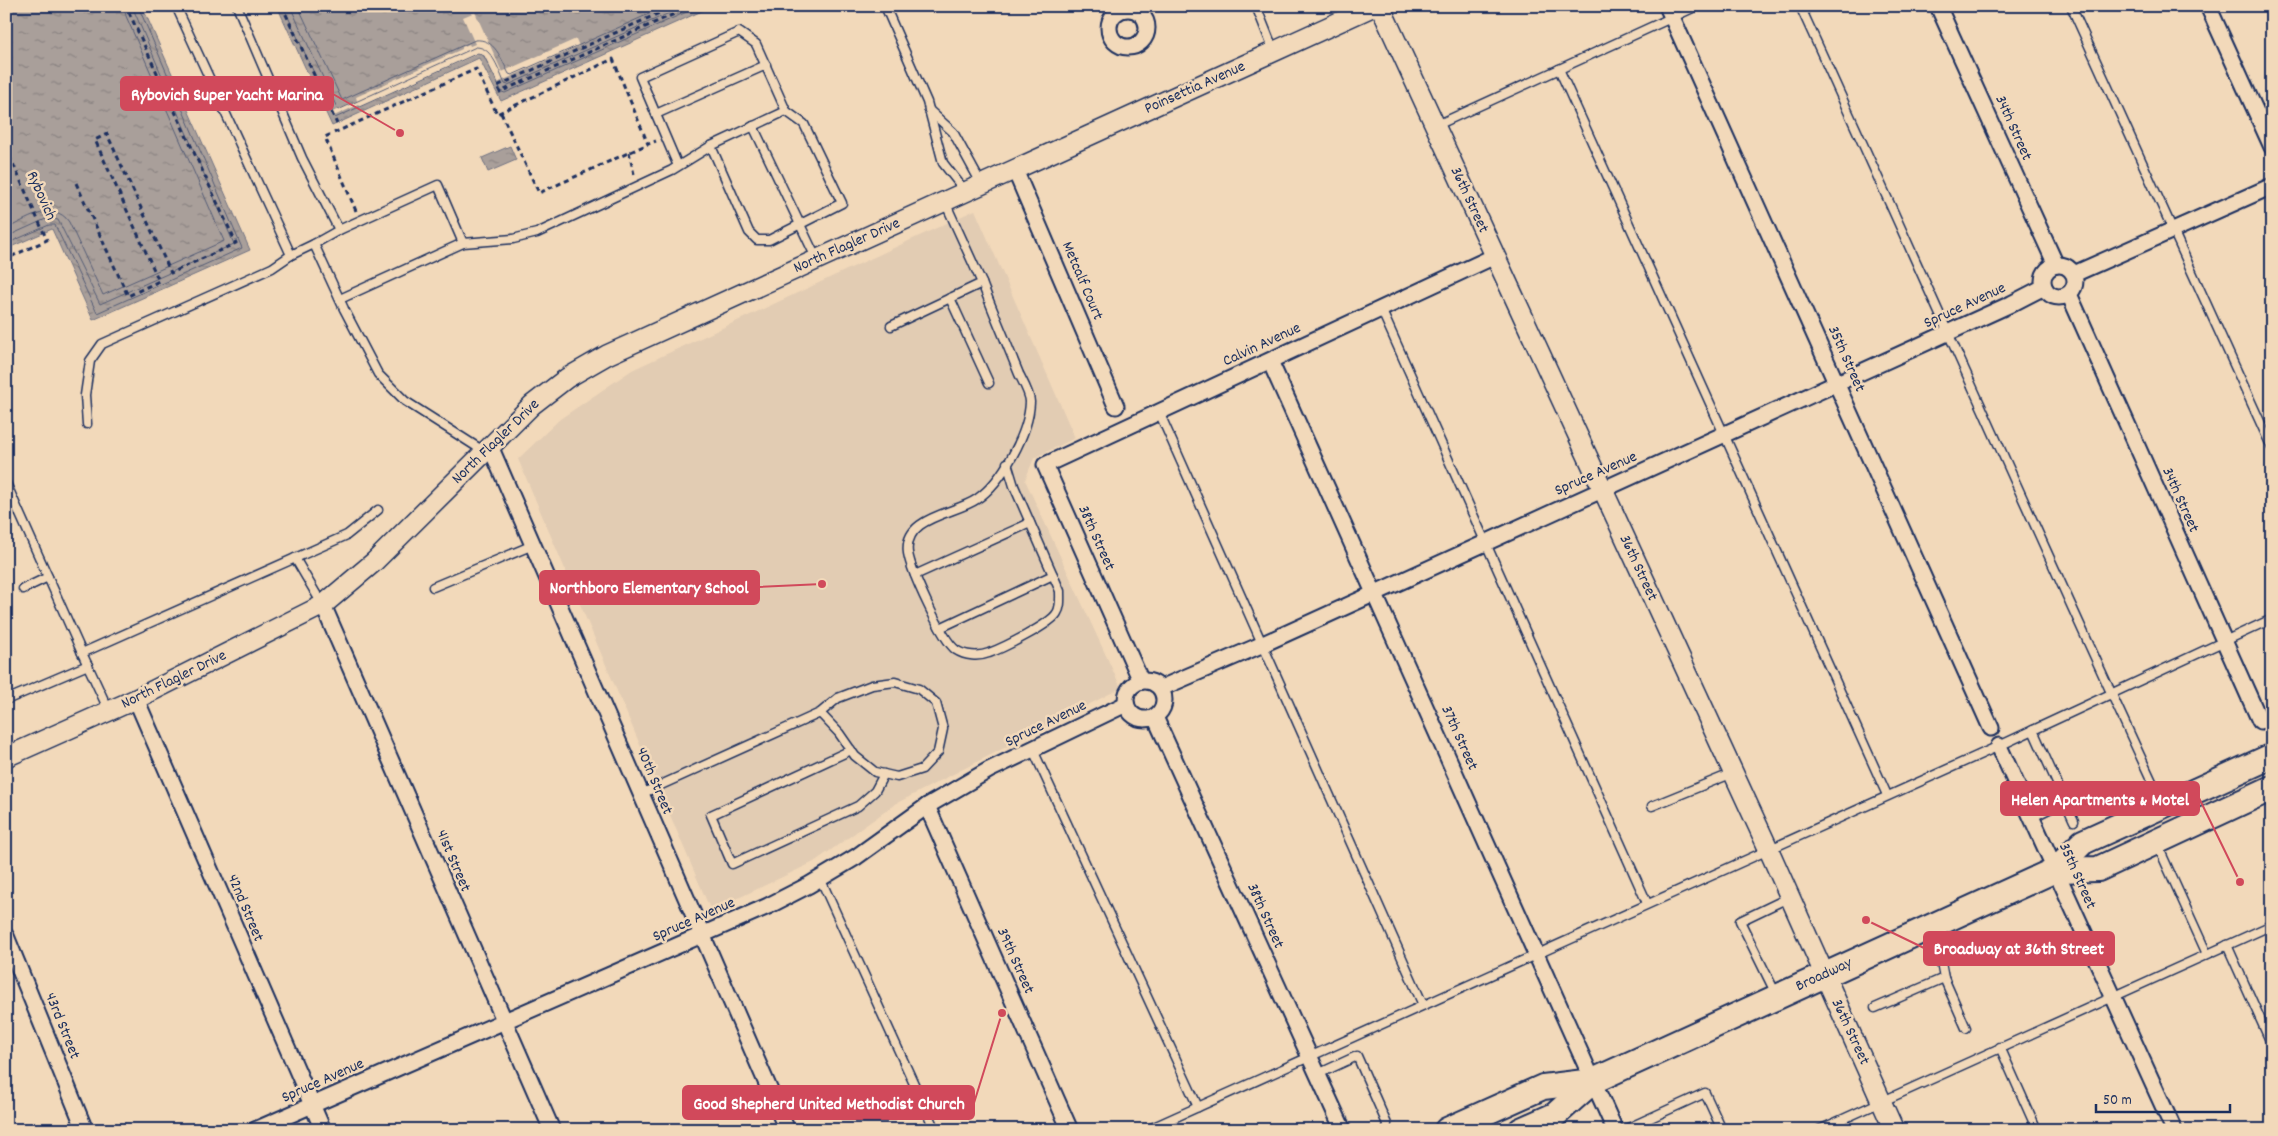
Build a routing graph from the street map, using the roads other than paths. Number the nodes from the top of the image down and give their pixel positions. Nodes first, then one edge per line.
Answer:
1 (176, 6) edge
2 (237, 6) edge
3 (885, 6) edge
4 (1256, 6) edge
5 (1374, 6) edge
6 (1380, 6) edge
7 (1697, 6) edge
8 (1800, 6) edge
9 (1938, 6) edge
10 (2071, 6) edge
11 (2208, 6) edge
12 (1669, 12) edge
13 (1274, 52) junction
14 (766, 66) junction
15 (1560, 69) junction
16 (929, 110) junction
17 (786, 111) junction
18 (656, 114) junction
19 (753, 126) junction
20 (1435, 126) junction
21 (711, 146) junction
22 (2272, 147) edge
23 (678, 166) junction
24 (1015, 170) junction
25 (2272, 186) edge
26 (974, 188) junction
27 (945, 202) junction
28 (800, 224) junction
29 (339, 230) junction
30 (2174, 230) junction
31 (463, 242) junction
32 (314, 244) junction
33 (291, 255) junction
34 (1495, 256) junction
35 (817, 260) junction
36 (2056, 265) junction
37 (2074, 274) junction
38 (982, 283) junction
39 (2044, 287) junction
40 (2068, 294) junction
41 (950, 298) junction
42 (340, 299) junction
43 (1381, 309) junction
44 (891, 326) dead end
45 (1949, 332) junction
46 (1270, 361) junction
47 (989, 383) dead end
48 (1838, 383) junction
49 (1116, 406) dead end
50 (1159, 412) junction
51 (87, 424) dead end
52 (1726, 434) junction
53 (2272, 448) edge
54 (487, 449) junction
55 (1007, 463) junction
56 (1045, 464) joint
57 (6, 483) edge
58 (1602, 490) junction
59 (378, 510) dead end
60 (1030, 522) junction
61 (1486, 543) junction
62 (533, 545) junction
63 (295, 558) junction
64 (915, 575) junction
65 (1053, 575) junction
66 (48, 577) junction
67 (433, 587) dead end
68 (23, 588) dead end
69 (1375, 594) junction
70 (323, 605) junction
71 (2272, 619) edge
72 (940, 628) junction
73 (2224, 641) junction
74 (1261, 645) junction
75 (82, 653) junction
76 (88, 665) junction
77 (1141, 681) junction
78 (1161, 688) junction
79 (2111, 694) junction
80 (136, 699) junction
81 (6, 700) edge
82 (1126, 704) junction
83 (110, 711) junction
84 (820, 713) junction
85 (1155, 716) junction
86 (2260, 721) dead end
87 (1991, 728) dead end
88 (2033, 730) junction
89 (1999, 746) junction
90 (851, 750) junction
91 (1033, 750) junction
92 (2272, 756) edge
93 (6, 757) edge
94 (1733, 773) junction
95 (884, 774) junction
96 (2272, 788) edge
97 (641, 794) junction
98 (1887, 795) junction
99 (2065, 801) junction
100 (2163, 805) junction
101 (927, 806) junction
102 (1652, 806) dead end
103 (2031, 818) junction
104 (2074, 821) dead end
105 (2156, 842) junction
106 (1768, 848) junction
107 (2055, 870) junction
108 (820, 878) junction
109 (1790, 897) junction
110 (1647, 904) junction
111 (2272, 925) edge
112 (1927, 928) junction
113 (702, 935) junction
114 (6, 936) edge
115 (2227, 945) junction
116 (1536, 954) junction
117 (2207, 954) junction
118 (1824, 974) junction
119 (1944, 978) junction
120 (1777, 996) junction
121 (2112, 996) junction
122 (1423, 1005) junction
123 (1875, 1008) dead end
124 (504, 1022) junction
125 (1966, 1028) dead end
126 (2272, 1045) edge
127 (2000, 1047) junction
128 (1310, 1056) junction
129 (1318, 1074) junction
130 (1593, 1081) junction
131 (1881, 1101) junction
132 (312, 1105) junction
133 (1198, 1107) junction
134 (1387, 1124) dead end
135 (1550, 1124) edge
136 (85, 1130) edge
137 (256, 1130) edge
138 (322, 1130) edge
139 (552, 1130) edge
140 (787, 1130) edge
141 (935, 1130) edge
142 (1070, 1130) edge
143 (1147, 1130) edge
144 (1343, 1130) edge
145 (1447, 1130) edge
146 (1522, 1130) edge
147 (1616, 1130) edge
148 (1624, 1130) edge
149 (1722, 1130) edge
150 (1819, 1130) edge
151 (1894, 1130) edge
152 (2037, 1130) edge
153 (2174, 1130) edge

1 - 33 lane
2 - 29 lane
3 - 16 lane
4 - 13 lane
5 - 13 street, Poinsettia Avenue
6 - 20 street, 36th Street
7 - 12 lane
8 - 45 lane
9 - 36 street, 34th Street
10 - 30 lane
11 - 22 street
12 - 15 lane
12 - 48 street, 35th Street
13 - 24 street, Poinsettia Avenue
14 - 17 lane
14 - 18 lane
14 - 18 lane
15 - 20 lane
15 - 52 lane
16 - 26 lane
16 - 26 lane
17 - 19 lane
17 - 28 lane
18 - 23 lane
19 - 21 lane
19 - 28 lane
20 - 34 street, 36th Street
21 - 23 lane
21 - 28 lane
23 - 31 lane
24 - 26 street, North Flagler Drive
24 - 49 street, Metcalf Court
25 - 30 street
26 - 27 street, North Flagler Drive
27 - 35 street, North Flagler Drive
27 - 38 lane
28 - 35 lane
29 - 31 lane
29 - 32 lane
30 - 37 street
30 - 53 lane
31 - 42 lane
32 - 33 lane
32 - 42 lane
33 - 51 lane
34 - 43 street, Calvin Avenue
34 - 58 street, 36th Street
35 - 54 street, North Flagler Drive
36 - 37 street
36 - 39 street
37 - 40 street
38 - 41 lane
38 - 55 lane
39 - 40 street
39 - 45 street, Spruce Avenue
40 - 73 street, 34th Street
41 - 44 lane
41 - 47 lane
42 - 54 lane
43 - 46 street, Calvin Avenue
43 - 61 lane
45 - 48 street, Spruce Avenue
45 - 79 lane
46 - 50 street, Calvin Avenue
46 - 69 street, 37th Street
48 - 52 street, Spruce Avenue
48 - 87 street, 35th Street
50 - 56 street, Calvin Avenue
50 - 74 lane
52 - 58 street, Spruce Avenue
52 - 98 lane
54 - 62 street, 40th Street
54 - 70 street, North Flagler Drive
55 - 60 lane
55 - 64 lane
56 - 77 street, 38th Street
57 - 66 lane
58 - 61 street, Spruce Avenue
58 - 94 street, 36th Street
59 - 63 lane
60 - 64 lane
60 - 65 lane
61 - 69 street, Spruce Avenue
61 - 110 lane
62 - 67 lane
62 - 97 street, 40th Street
63 - 70 lane
63 - 75 lane
64 - 72 lane
65 - 72 lane
65 - 72 lane
66 - 68 lane
66 - 75 lane
69 - 74 street, Spruce Avenue
69 - 116 street, 37th Street
70 - 80 street, North Flagler Drive
70 - 124 street, 41st Street
71 - 73 lane
73 - 79 lane
73 - 86 street, 34th Street
74 - 78 street, Spruce Avenue
74 - 122 lane
75 - 76 lane
76 - 81 lane
76 - 83 lane
77 - 78 street
77 - 82 street
78 - 85 street
79 - 88 lane
79 - 100 lane
80 - 83 street, North Flagler Drive
80 - 132 street, 42nd Street
82 - 85 street
82 - 91 street, Spruce Avenue
83 - 93 street, North Flagler Drive
84 - 90 lane
84 - 95 lane
84 - 97 lane
85 - 128 street, 38th Street
88 - 89 lane
88 - 99 lane
89 - 98 lane
89 - 103 street, 35th Street
90 - 95 lane
90 - 95 lane
91 - 101 street, Spruce Avenue
91 - 133 lane
92 - 100 main road, Broadway
94 - 102 lane
94 - 106 street, 36th Street
96 - 105 main road, Broadway
97 - 113 street, 40th Street
98 - 106 lane
99 - 103 lane
99 - 104 lane
100 - 107 main road, Broadway
101 - 108 street, Spruce Avenue
101 - 142 street, 39th Street
103 - 107 street, 35th Street
105 - 107 main road, Broadway
105 - 117 lane
106 - 109 street, 36th Street
106 - 110 lane
107 - 112 main road, Broadway
107 - 121 street, 35th Street
108 - 113 street, Spruce Avenue
108 - 141 lane
109 - 118 street, 36th Street
109 - 120 lane
110 - 116 lane
111 - 115 lane
112 - 118 main road, Broadway
112 - 119 lane
113 - 124 street, Spruce Avenue
113 - 140 street, 40th Street
114 - 136 street, 43rd Street
115 - 117 lane
115 - 126 lane
116 - 122 lane
116 - 130 street, 37th Street
117 - 121 lane
118 - 120 main road, Broadway
118 - 131 street, 36th Street
119 - 123 lane
119 - 125 lane
120 - 130 main road, Broadway
121 - 127 lane
121 - 153 street, 35th Street
122 - 128 lane
124 - 132 street, Spruce Avenue
124 - 139 street, 41st Street
127 - 131 lane
127 - 152 lane
128 - 129 street, 38th Street
128 - 133 lane
129 - 134 lane
129 - 144 street, 38th Street
130 - 135 main road, Broadway
130 - 145 main road, Broadway
130 - 147 street, 37th Street
131 - 150 lane
131 - 151 street, 36th Street
132 - 137 street, Spruce Avenue
132 - 138 street, 42nd Street
133 - 143 lane
135 - 146 main road, Broadway
148 - 149 lane

